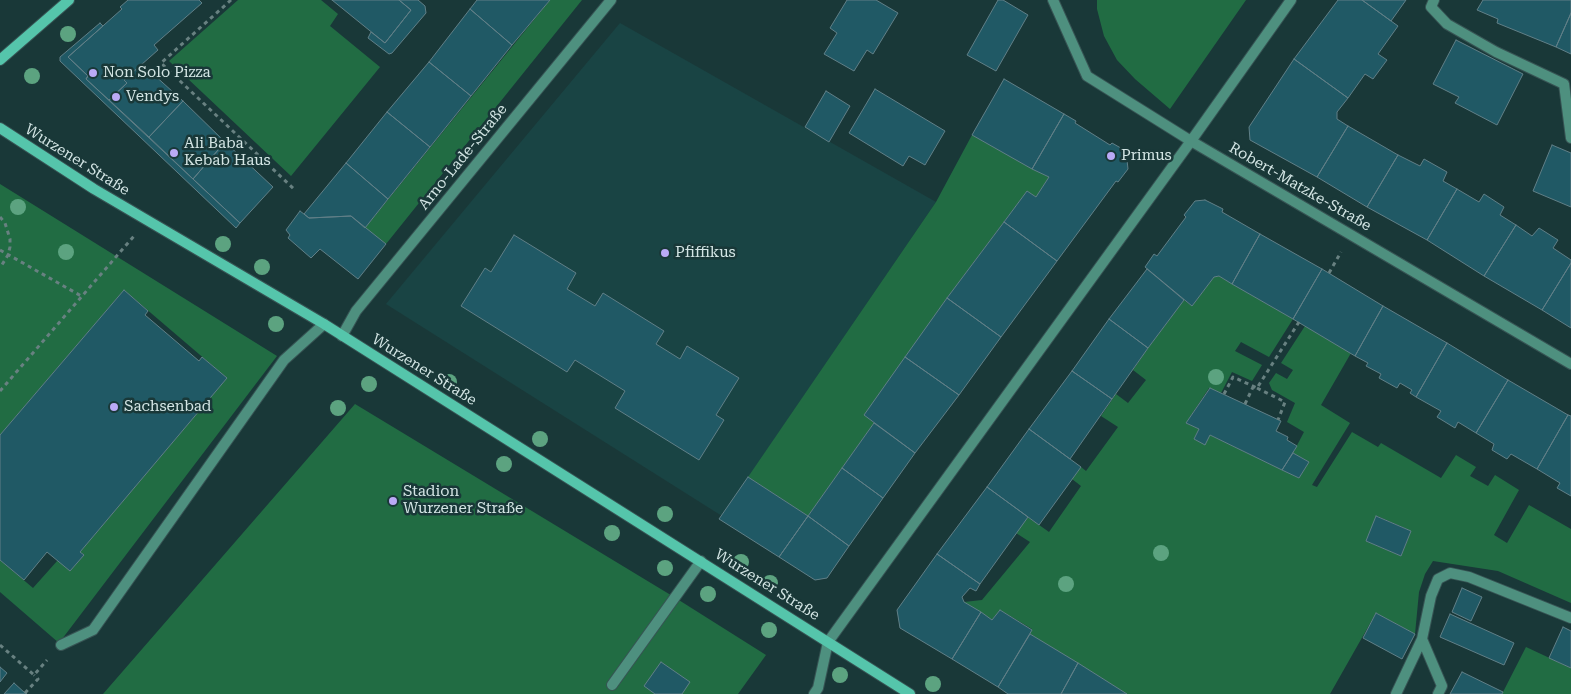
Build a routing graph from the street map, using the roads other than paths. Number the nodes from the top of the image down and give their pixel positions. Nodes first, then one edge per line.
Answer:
1 (69, 0) edge
2 (611, 0) edge
3 (1053, 0) edge
4 (1291, 0) edge
5 (1434, 0) edge
6 (0, 60) edge
7 (0, 128) edge
8 (1571, 138) edge
9 (1191, 141) junction
10 (324, 324) junction
11 (342, 336) junction
12 (1571, 364) edge
13 (701, 561) junction
14 (1571, 618) edge
15 (1422, 639) junction
16 (828, 642) junction
17 (61, 645) road end
18 (612, 685) dead end
19 (814, 694) edge
20 (910, 694) edge
21 (1396, 694) edge
22 (1438, 694) edge

1 - 6 street
2 - 11 street, Arno-Lade-Straße
3 - 9 street, Robert-Matzke-Straße
4 - 9 street
5 - 8 street
7 - 10 street, Wurzener Straße
9 - 12 street, Robert-Matzke-Straße
9 - 16 street
10 - 11 street, Wurzener Straße
10 - 17 street
11 - 13 street, Wurzener Straße
13 - 16 street, Wurzener Straße
13 - 18 street
14 - 15 street
15 - 21 street
15 - 22 street
16 - 19 street
16 - 20 street, Wurzener Straße

